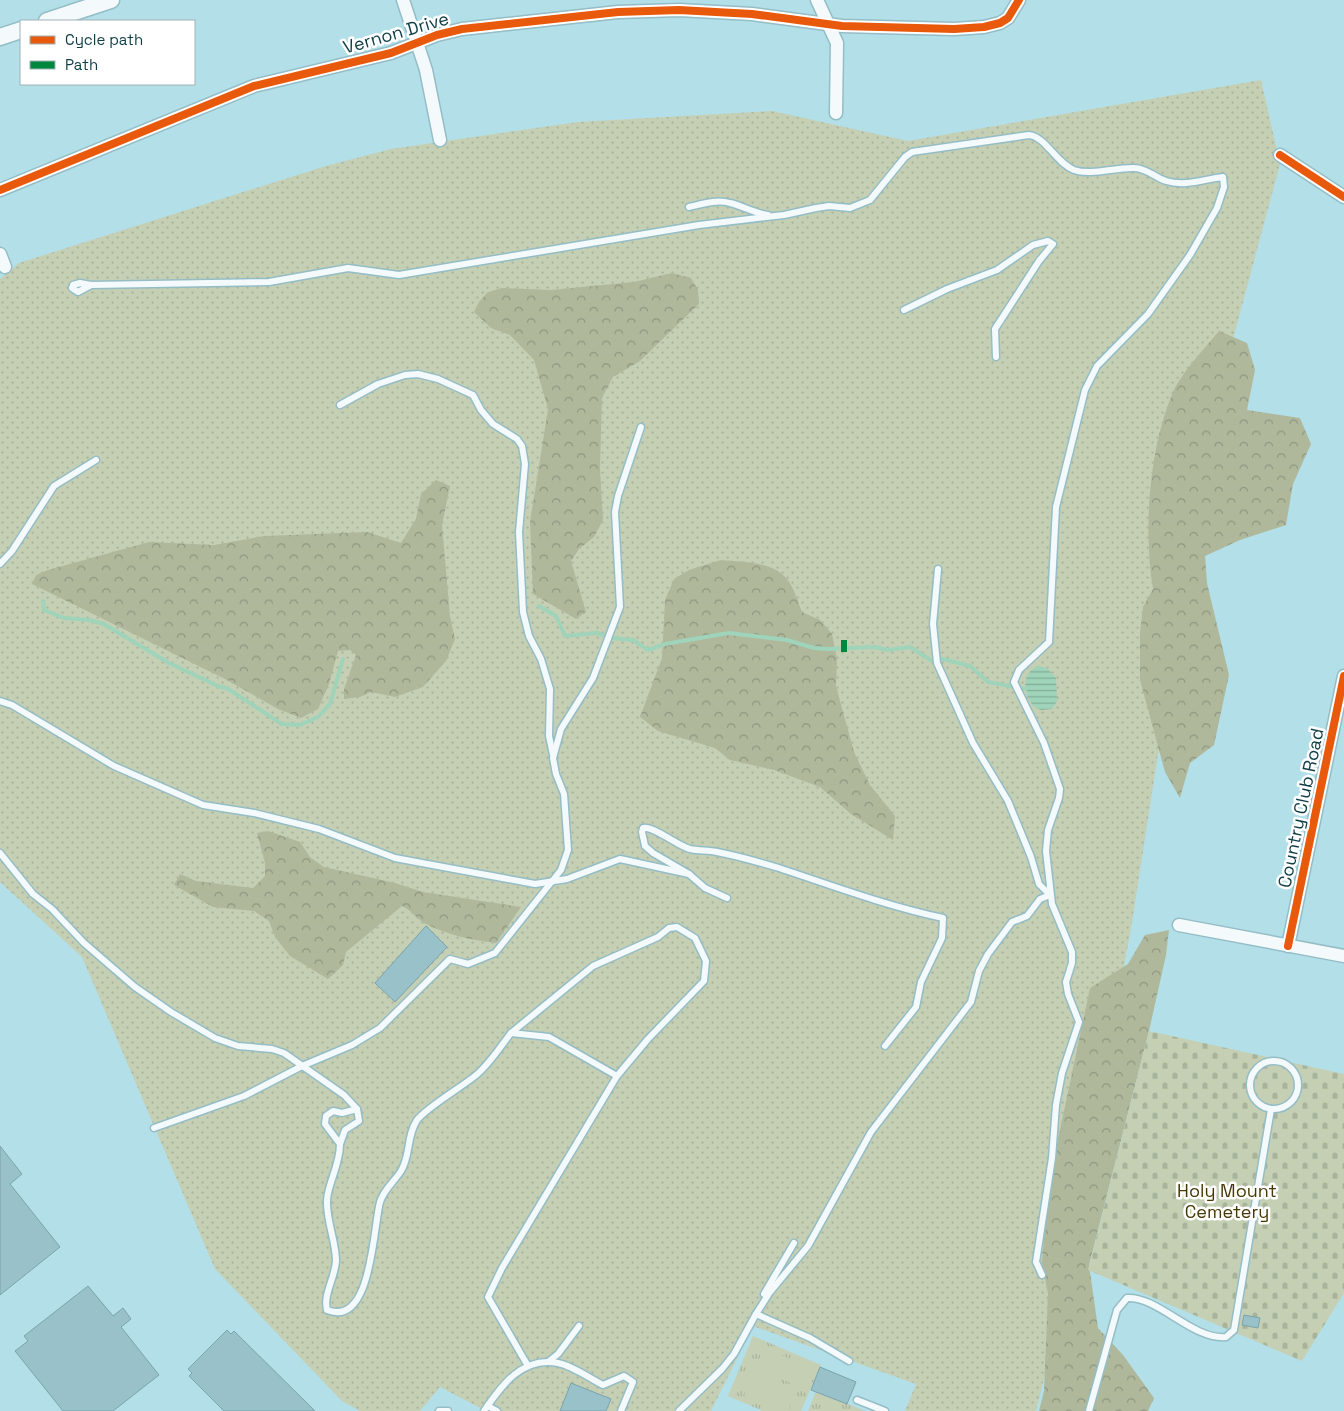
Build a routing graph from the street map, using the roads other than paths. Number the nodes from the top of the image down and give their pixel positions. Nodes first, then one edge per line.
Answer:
1 (111, 0) edge
2 (403, 0) edge
3 (817, 0) edge
4 (1018, 0) edge
5 (50, 20) edge
6 (827, 25) junction
7 (20, 30) edge
8 (0, 37) edge
9 (418, 42) junction
10 (836, 113) dead end
11 (440, 140) dead end
12 (1280, 155) dead end
13 (0, 190) edge
14 (1344, 196) edge
15 (690, 207) dead end
16 (774, 216) junction
17 (0, 254) edge
18 (5, 267) dead end
19 (91, 285) dead end
20 (904, 310) dead end
21 (996, 357) dead end
22 (340, 405) dead end
23 (641, 427) dead end
24 (96, 460) dead end
25 (0, 564) edge
26 (938, 569) dead end
27 (1344, 676) edge
28 (0, 700) edge
29 (1340, 711) edge
30 (553, 758) junction
31 (0, 853) edge
32 (689, 874) junction
33 (552, 881) junction
34 (1050, 895) junction
35 (727, 898) dead end
36 (1179, 925) dead end
37 (1288, 946) junction
38 (1344, 956) edge
39 (512, 1033) junction
40 (885, 1046) dead end
41 (302, 1066) junction
42 (617, 1076) junction
43 (1271, 1108) junction
44 (357, 1109) junction
45 (154, 1128) dead end
46 (340, 1144) junction
47 (794, 1243) dead end
48 (1042, 1275) dead end
49 (756, 1314) junction
50 (579, 1326) dead end
51 (849, 1361) dead end
52 (548, 1362) junction
53 (528, 1366) junction
54 (857, 1400) dead end
55 (486, 1409) edge
56 (439, 1411) edge
57 (448, 1411) edge
58 (497, 1411) edge
59 (621, 1411) edge
60 (679, 1411) edge
61 (885, 1411) edge
62 (1089, 1411) edge

1 - 5 street
2 - 9 street
3 - 6 street
4 - 6 street, Vernon Drive
6 - 9 street, Vernon Drive
6 - 10 street
7 - 8 street
9 - 11 street
9 - 13 street, Vernon Drive
12 - 14 street
15 - 16 lane
16 - 19 lane
16 - 34 lane
17 - 18 street
20 - 21 lane
22 - 30 lane
23 - 30 lane
24 - 25 lane
26 - 34 lane
27 - 29 street, Country Club Road
28 - 33 lane
29 - 37 street, Country Club Road
30 - 33 lane
31 - 41 lane
32 - 33 lane
32 - 35 lane
32 - 40 lane
33 - 41 lane
34 - 48 lane
34 - 49 lane
36 - 37 street
37 - 38 street
39 - 42 lane
39 - 42 lane
39 - 46 lane
41 - 44 lane
41 - 45 lane
42 - 53 lane
43 - 43 lane
43 - 62 lane
44 - 46 lane
44 - 46 lane
47 - 49 lane
49 - 51 lane
49 - 60 lane
50 - 52 lane
52 - 53 lane
52 - 59 lane
53 - 55 lane
54 - 61 lane
55 - 58 lane
56 - 57 lane

